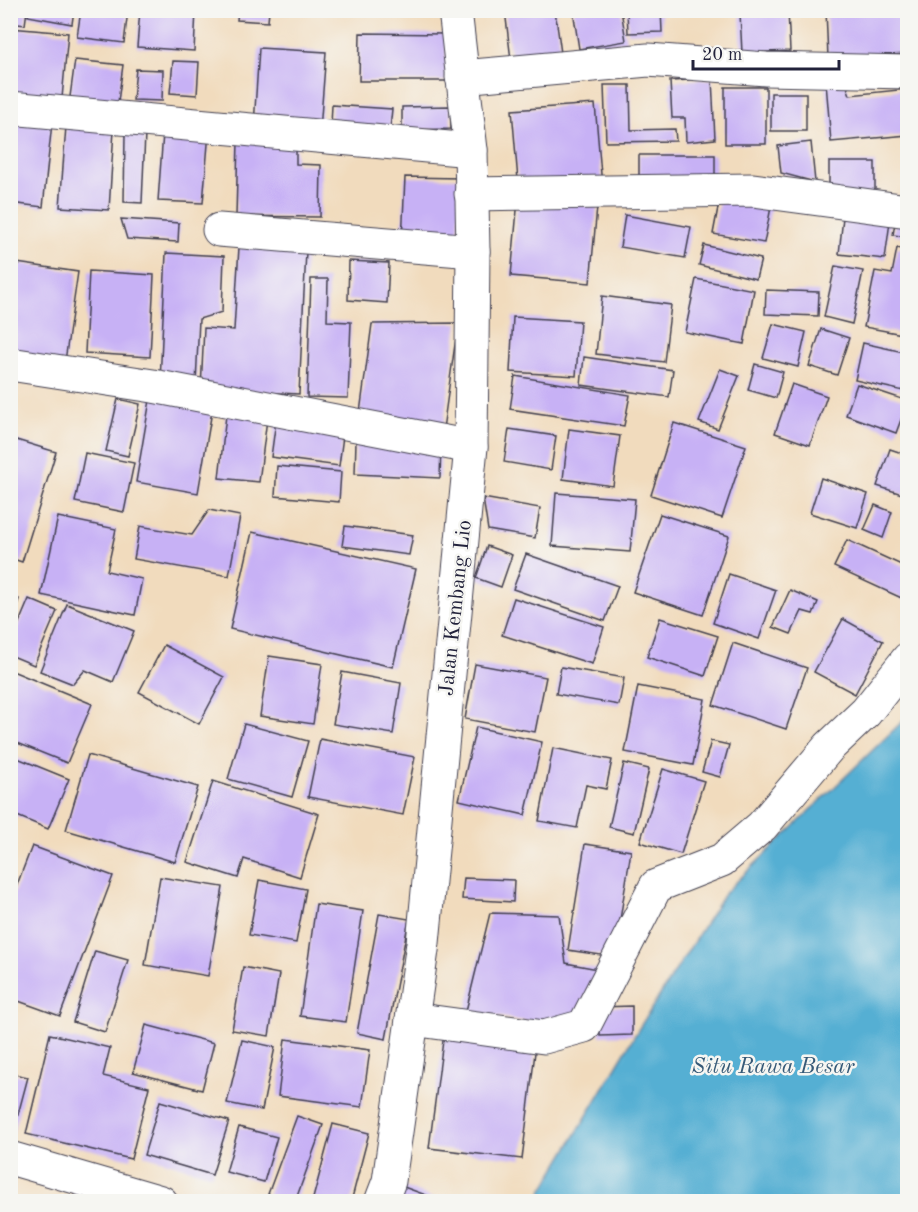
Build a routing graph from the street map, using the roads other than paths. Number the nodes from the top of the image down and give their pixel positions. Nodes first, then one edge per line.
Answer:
1 (455, 10) edge
2 (908, 72) edge
3 (462, 77) junction
4 (10, 108) edge
5 (471, 150) junction
6 (471, 195) junction
7 (908, 211) edge
8 (219, 230) dead end
9 (473, 251) junction
10 (10, 364) edge
11 (471, 447) junction
12 (908, 659) edge
13 (412, 1019) junction
14 (10, 1158) edge
15 (160, 1202) edge
16 (381, 1202) edge

1 - 3 street, Jalan Kembang Lio
2 - 3 street
3 - 5 street, Jalan Kembang Lio
4 - 5 street
5 - 6 street, Jalan Kembang Lio
6 - 7 street
6 - 9 street, Jalan Kembang Lio
8 - 9 street
9 - 11 street, Jalan Kembang Lio
10 - 11 street
11 - 13 street, Jalan Kembang Lio
12 - 13 street
13 - 16 street, Jalan Kembang Lio
14 - 15 street

